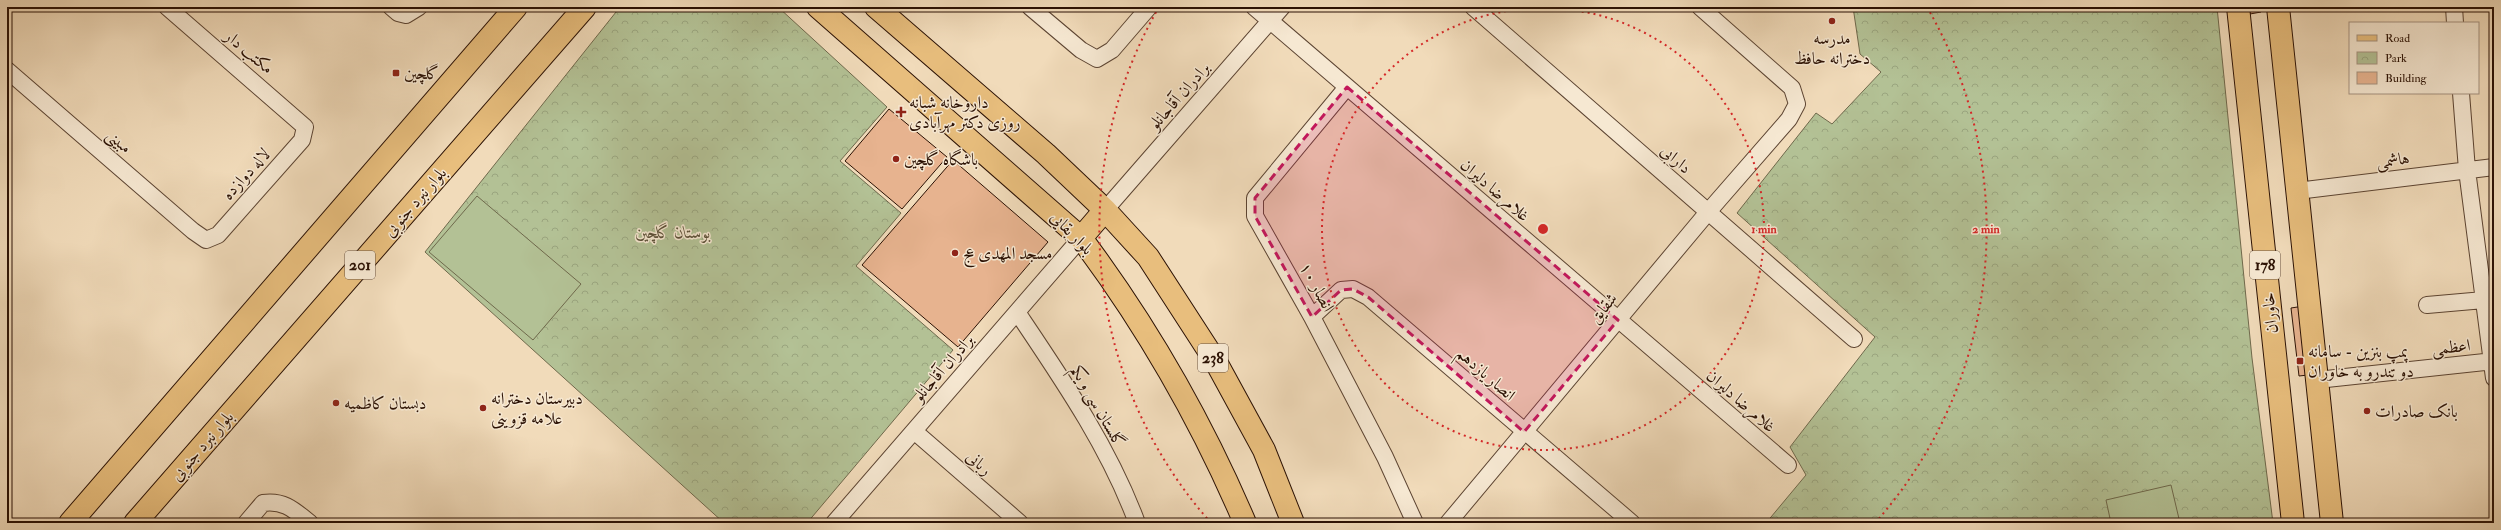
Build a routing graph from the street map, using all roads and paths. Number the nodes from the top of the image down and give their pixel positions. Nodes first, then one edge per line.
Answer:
1 (168, 7) edge
2 (392, 7) edge
3 (516, 7) edge
4 (585, 7) edge
5 (818, 7) edge
6 (876, 7) edge
7 (1030, 7) edge
8 (1149, 7) edge
9 (1254, 7) edge
10 (1282, 7) edge
11 (1473, 7) edge
12 (1700, 7) edge
13 (2238, 7) edge
14 (2278, 7) edge
15 (2454, 7) edge
16 (413, 11) edge
17 (1270, 21) junction
18 (2455, 22) edge
19 (7, 70) edge
20 (1347, 87) junction
21 (2461, 94) edge
22 (305, 127) joint
23 (2494, 167) edge
24 (2467, 170) junction
25 (2297, 191) junction
26 (1105, 210) junction
27 (1708, 212) junction
28 (1081, 238) junction
29 (206, 240) joint
30 (2484, 300) junction
31 (2427, 305) dead end
32 (1016, 312) junction
33 (1312, 317) junction
34 (1618, 320) junction
35 (1854, 339) dead end
36 (2493, 361) edge
37 (2494, 378) edge
38 (2317, 380) junction
39 (914, 431) junction
40 (1524, 432) junction
41 (1788, 465) dead end
42 (70, 523) edge
43 (135, 523) edge
44 (246, 523) edge
45 (310, 523) edge
46 (834, 523) edge
47 (1020, 523) edge
48 (1137, 523) edge
49 (1246, 523) edge
50 (1293, 523) edge
51 (1415, 523) edge
52 (1448, 523) edge
53 (1632, 523) edge
54 (2293, 523) edge
55 (2332, 523) edge

1 - 22 street, مکتب دار
2 - 16 street
3 - 42 main road
4 - 43 main road, بلوار نبرد جنوبی / 201
5 - 28 main road, بلوار بقایی / 238
6 - 26 main road, 238
7 - 8 street
9 - 17 street, غلامرضا دلیران
10 - 17 street, برادران آقاجانلو
11 - 27 street, دارابی
12 - 27 street, شقایق
13 - 54 main road, خاوران / 178
14 - 25 main road, 178
15 - 18 street
17 - 20 street, غلامرضا دلیران
17 - 26 street, برادران آقاجانلو
19 - 29 street, مبینی
20 - 33 street, انصار ۱۰
20 - 34 street, غلامرضا دلیران
21 - 24 street
22 - 29 street, لاله دوازده
23 - 24 street, هاشمی
24 - 25 street, هاشمی
24 - 30 street
25 - 38 main road, 178
26 - 28 main road
26 - 50 main road, 238
27 - 34 street, شقایق
27 - 35 street, دارابی
28 - 32 street, برادران آقاجانلو
28 - 49 main road, بلوار بقایی / 238
30 - 31 street
30 - 36 street
32 - 39 street, برادران آقاجانلو
32 - 48 street, گلستان سی و یکم
33 - 40 street, انصار یازدهم
33 - 51 street, انصار ۱۰
34 - 40 street, شقایق
34 - 41 street, غلامرضا دلیران
36 - 37 street
36 - 38 street, اعظمی
38 - 55 main road, 178
39 - 46 street, برادران آقاجانلو
39 - 47 street, ربانی
40 - 52 street, شقایق
40 - 53 street, انصار یازدهم
44 - 45 street

